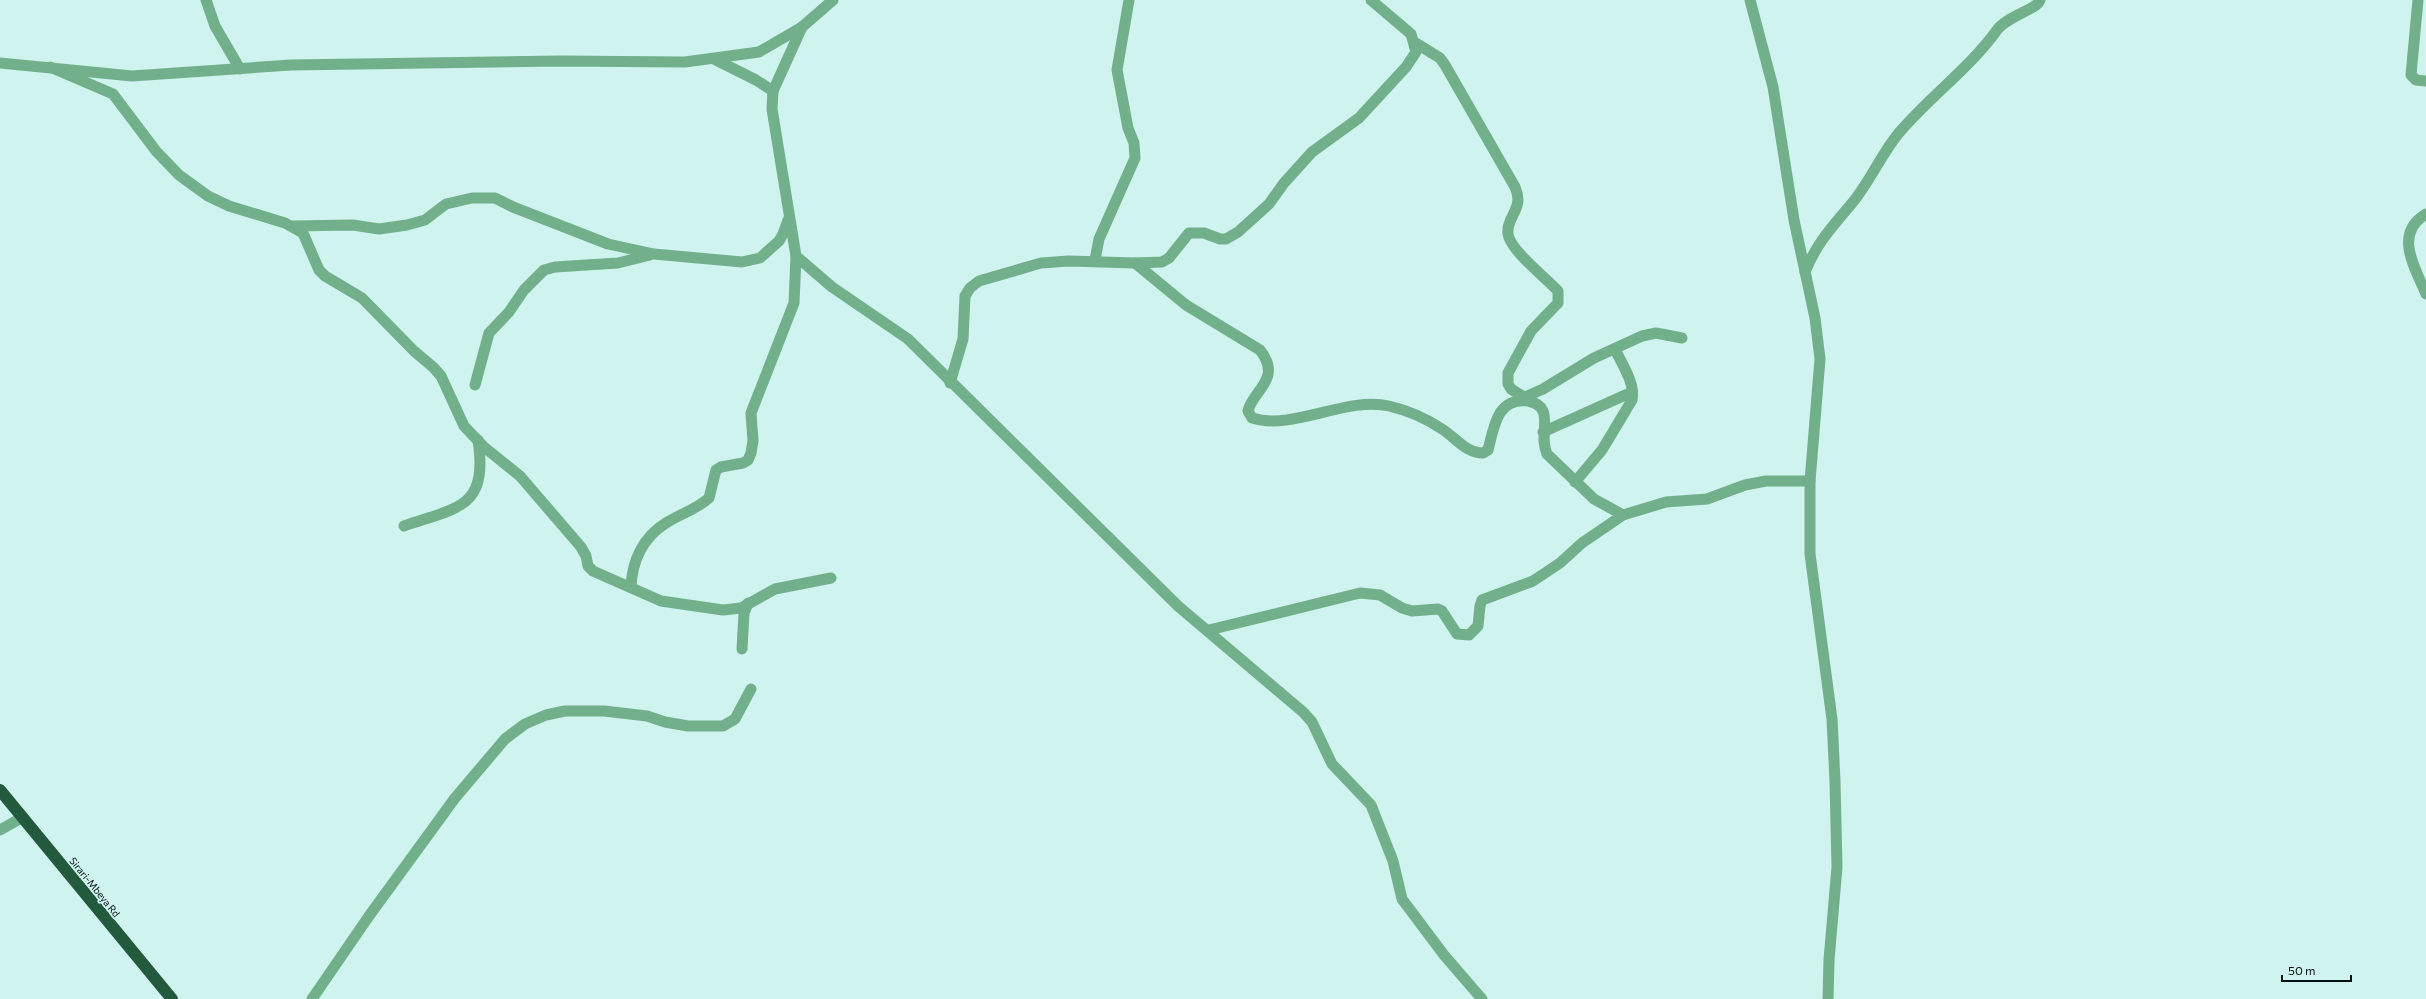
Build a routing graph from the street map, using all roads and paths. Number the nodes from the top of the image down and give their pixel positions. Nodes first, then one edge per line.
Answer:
1 (206, 0) edge
2 (833, 0) edge
3 (1129, 0) edge
4 (1371, 0) edge
5 (1750, 0) edge
6 (2040, 0) edge
7 (2418, 0) edge
8 (802, 27) junction
9 (1414, 42) junction
10 (714, 59) junction
11 (0, 63) edge
12 (50, 67) junction
13 (240, 69) junction
14 (2426, 81) edge
15 (773, 92) junction
16 (2426, 214) edge
17 (789, 217) junction
18 (292, 226) junction
19 (654, 254) junction
20 (796, 256) junction
21 (1095, 260) junction
22 (1135, 263) junction
23 (1805, 272) junction
24 (2426, 294) edge
25 (1682, 338) dead end
26 (1615, 349) junction
27 (950, 383) junction
28 (474, 385) dead end
29 (1632, 392) junction
30 (1529, 399) junction
31 (1543, 432) junction
32 (478, 440) junction
33 (1810, 481) junction
34 (1575, 482) junction
35 (1623, 515) junction
36 (404, 526) dead end
37 (831, 578) dead end
38 (631, 587) junction
39 (748, 603) junction
40 (1208, 630) junction
41 (742, 649) dead end
42 (750, 689) dead end
43 (0, 790) edge
44 (23, 817) junction
45 (0, 830) edge
46 (172, 999) edge
47 (312, 999) edge
48 (1482, 999) edge
49 (1828, 999) edge

1 - 13 street
2 - 8 street
3 - 21 street
4 - 9 street
5 - 23 street
6 - 23 street
7 - 14 street
8 - 10 street
8 - 15 street
9 - 22 street
9 - 30 street
10 - 13 street
10 - 15 street
11 - 12 street
12 - 13 street
12 - 18 street
15 - 17 street
16 - 24 street
17 - 19 street
17 - 20 street
18 - 19 street
18 - 32 street
19 - 28 street
20 - 27 street
20 - 38 street
21 - 22 street
21 - 27 street
22 - 30 street
23 - 33 street
25 - 26 street
26 - 29 street
26 - 30 street
27 - 40 street
29 - 31 street
29 - 34 street
30 - 31 street
31 - 34 street
32 - 36 street
32 - 38 street
33 - 35 street
33 - 49 street
34 - 35 street
35 - 40 street
37 - 39 street
38 - 39 street
39 - 41 street
40 - 48 street
42 - 47 street
43 - 44 highway, Sirari-Mbeya Rd
44 - 45 street
44 - 46 highway, Sirari-Mbeya Rd

